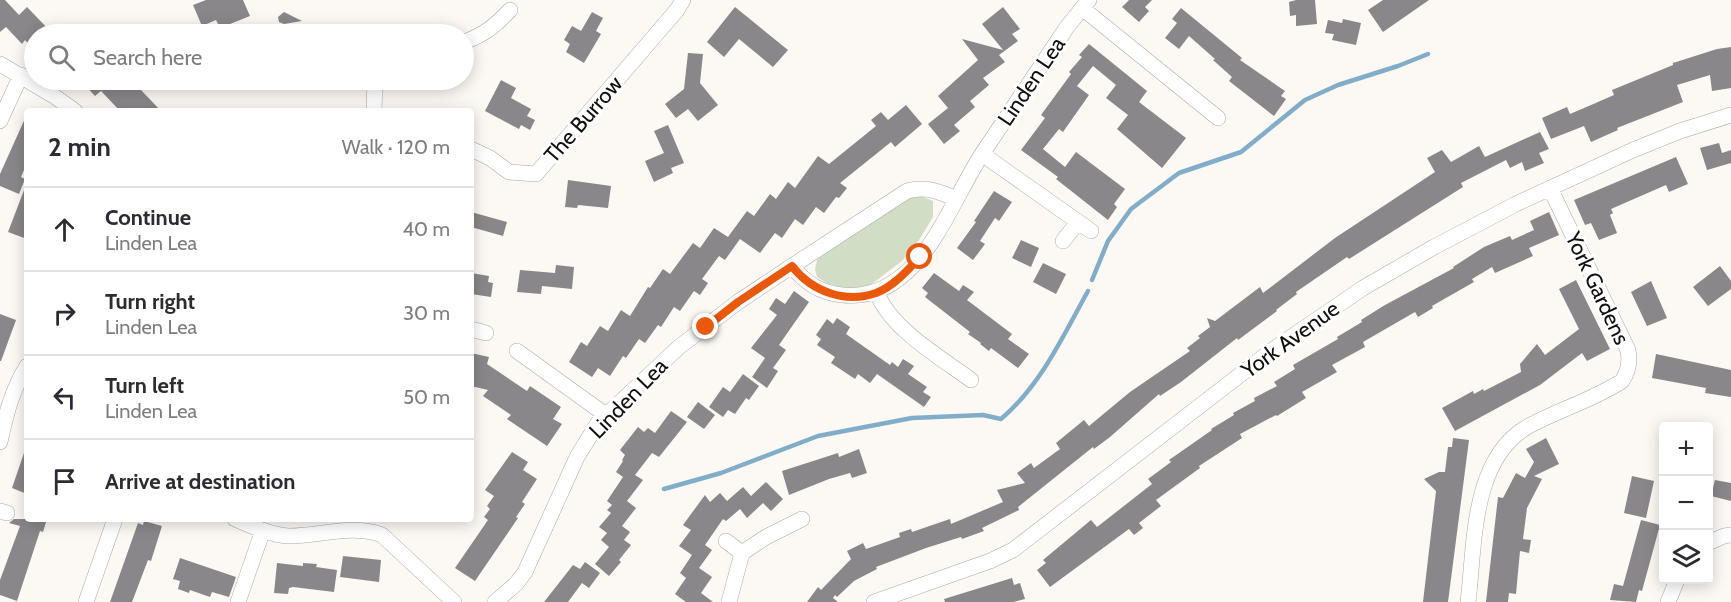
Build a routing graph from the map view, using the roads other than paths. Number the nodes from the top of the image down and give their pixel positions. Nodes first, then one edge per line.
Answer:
1 (1086, 4) edge
2 (680, 5) edge
3 (510, 10) dead end
4 (474, 39) edge
5 (0, 64) edge
6 (21, 75) junction
7 (24, 77) edge
8 (44, 90) edge
9 (375, 90) edge
10 (70, 108) edge
11 (374, 108) edge
12 (1731, 115) edge
13 (1218, 118) dead end
14 (0, 121) edge
15 (474, 150) edge
16 (982, 154) junction
17 (1550, 188) junction
18 (956, 199) junction
19 (1063, 241) dead end
20 (792, 266) junction
21 (877, 293) junction
22 (517, 351) dead end
23 (24, 371) edge
24 (971, 380) dead end
25 (606, 415) junction
26 (0, 442) edge
27 (802, 519) dead end
28 (114, 522) edge
29 (243, 522) edge
30 (263, 530) junction
31 (1731, 535) edge
32 (726, 541) dead end
33 (1713, 541) edge
34 (742, 553) junction
35 (1675, 584) edge
36 (86, 602) edge
37 (238, 602) edge
38 (454, 602) edge
39 (495, 602) edge
40 (729, 602) edge
41 (874, 602) edge
42 (1468, 602) edge
43 (1668, 602) edge

1 - 13 street, Linden Lea
1 - 16 street, Linden Lea
2 - 15 street, The Burrow
3 - 4 street
5 - 6 street
6 - 7 street
6 - 14 street
8 - 10 street
9 - 11 street
12 - 17 street, York Avenue
16 - 18 street, Linden Lea
16 - 19 street
17 - 41 street, York Avenue
17 - 42 street, York Gardens
18 - 20 street, Linden Lea
18 - 21 street, Linden Lea
20 - 21 street, Linden Lea
20 - 25 street, Linden Lea
21 - 24 street
22 - 25 street
23 - 26 street
25 - 39 street, Linden Lea
27 - 34 street
28 - 36 street
29 - 30 street
30 - 37 street
30 - 38 street
31 - 33 street
32 - 34 street
34 - 40 street
35 - 43 street

